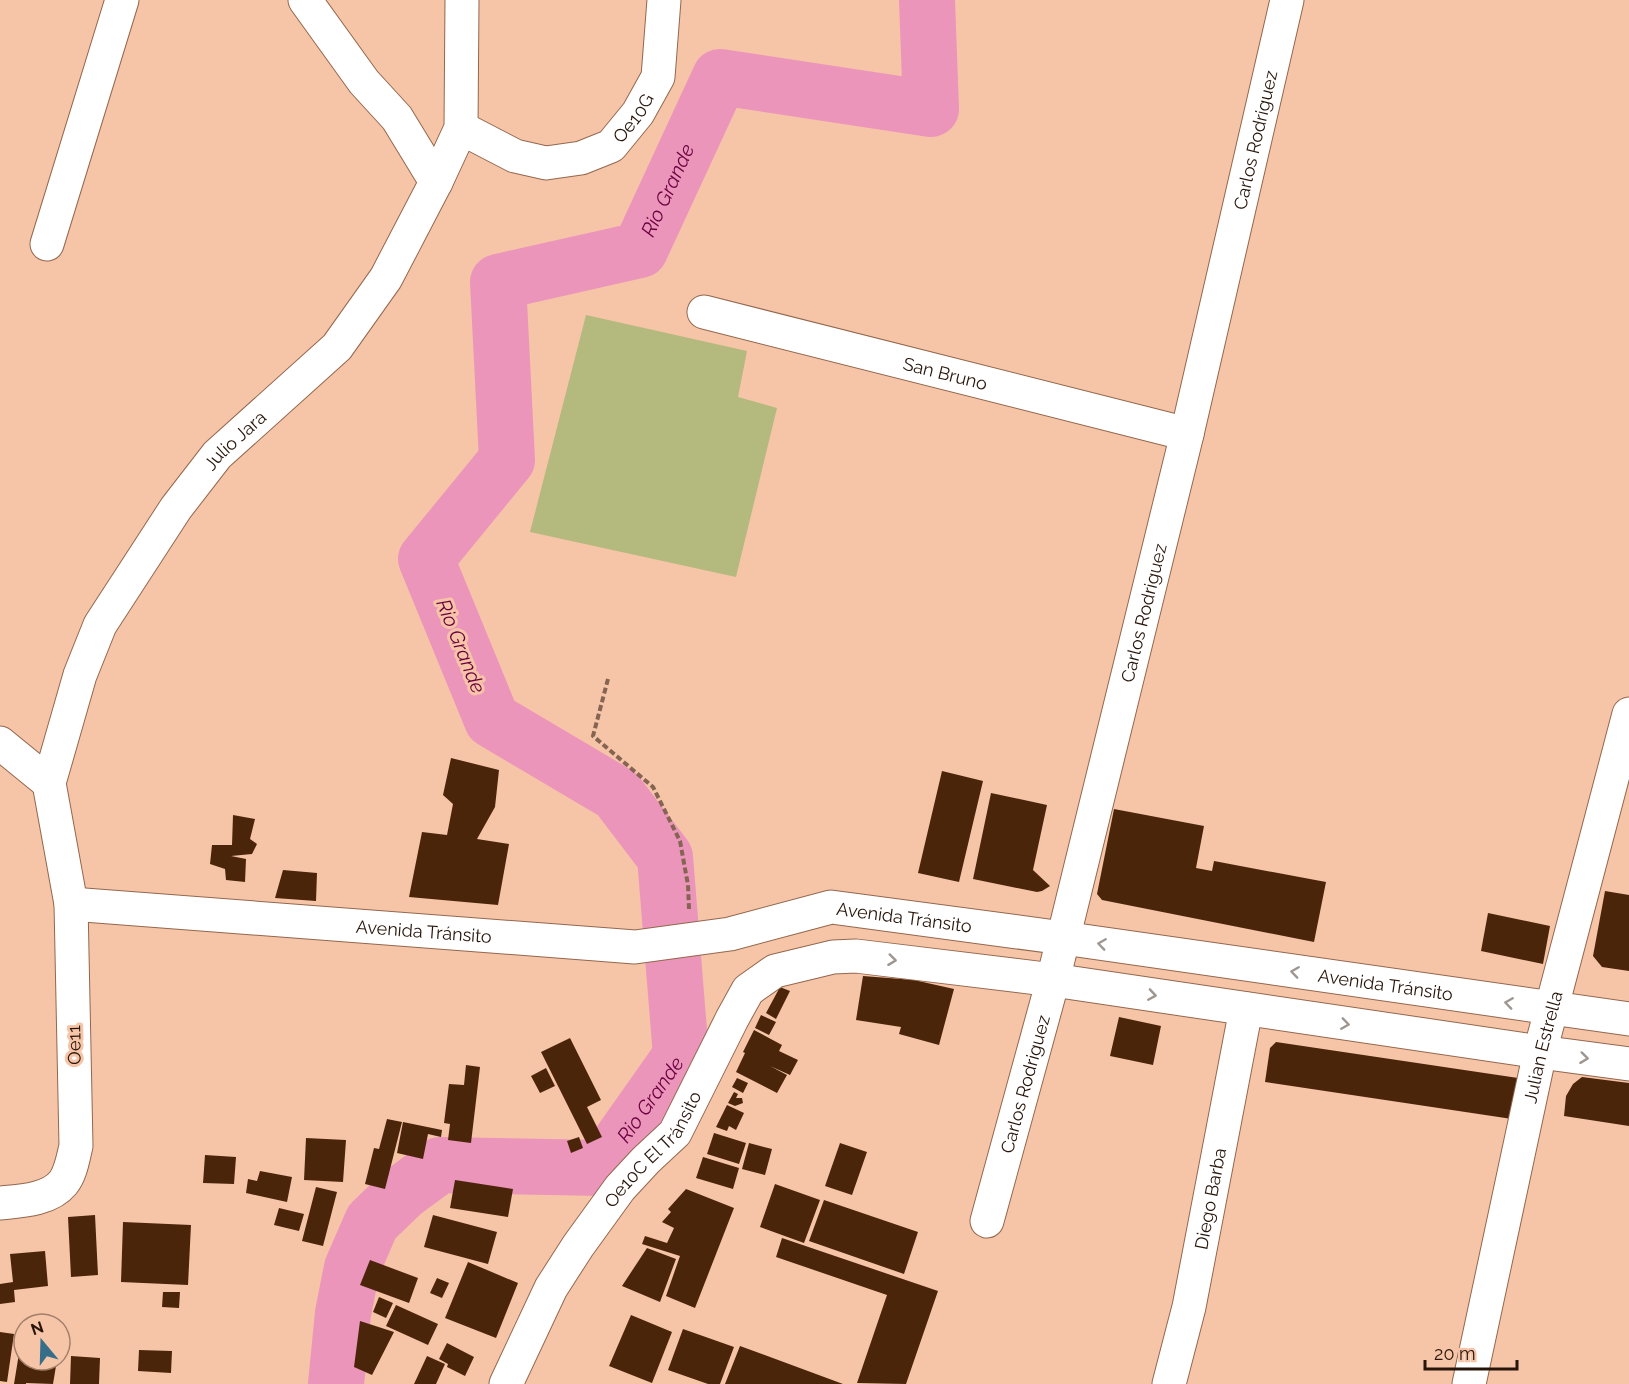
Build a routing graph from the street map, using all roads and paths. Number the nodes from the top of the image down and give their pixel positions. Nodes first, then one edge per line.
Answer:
1 (122, 0) edge
2 (305, 0) edge
3 (462, 0) edge
4 (664, 0) edge
5 (1287, 0) edge
6 (461, 128) junction
7 (436, 182) junction
8 (46, 244) dead end
9 (704, 312) dead end
10 (1187, 434) junction
11 (608, 679) dead end
12 (1629, 714) edge
13 (0, 743) edge
14 (49, 783) junction
15 (71, 904) junction
16 (831, 907) junction
17 (1063, 938) junction
18 (690, 939) junction
19 (833, 957) junction
20 (1053, 980) junction
21 (1245, 1009) junction
22 (1551, 1009) junction
23 (1629, 1019) edge
24 (1540, 1052) junction
25 (1629, 1064) edge
26 (0, 1203) edge
27 (987, 1221) dead end
28 (506, 1384) edge
29 (1169, 1384) edge
30 (1469, 1384) edge

1 - 8 street
2 - 7 street
3 - 6 street, Julio Jara
4 - 6 street, Oe10G
5 - 10 street, Carlos Rodriguez
6 - 7 street, Julio Jara
7 - 14 street, Julio Jara
9 - 10 street, San Bruno
10 - 17 street, Carlos Rodriguez
11 - 18 path
12 - 22 street, Julian Estrella
13 - 14 street
14 - 15 street, Julio Jara
15 - 18 street, Avenida Tránsito
15 - 26 street, Oe11
16 - 17 street, Avenida Tránsito
16 - 18 street, Avenida Tránsito
16 - 19 street
17 - 20 street, Carlos Rodriguez
22 -> 17 street, Avenida Tránsito
19 -> 20 street
19 - 28 street, Oe10C El Tránsito
20 -> 21 street
20 - 27 street, Carlos Rodriguez
21 -> 24 street
21 - 29 street, Diego Barba
22 - 23 street, Avenida Tránsito
22 - 24 street, Julian Estrella
24 -> 25 street
24 - 30 street, Julian Estrella

